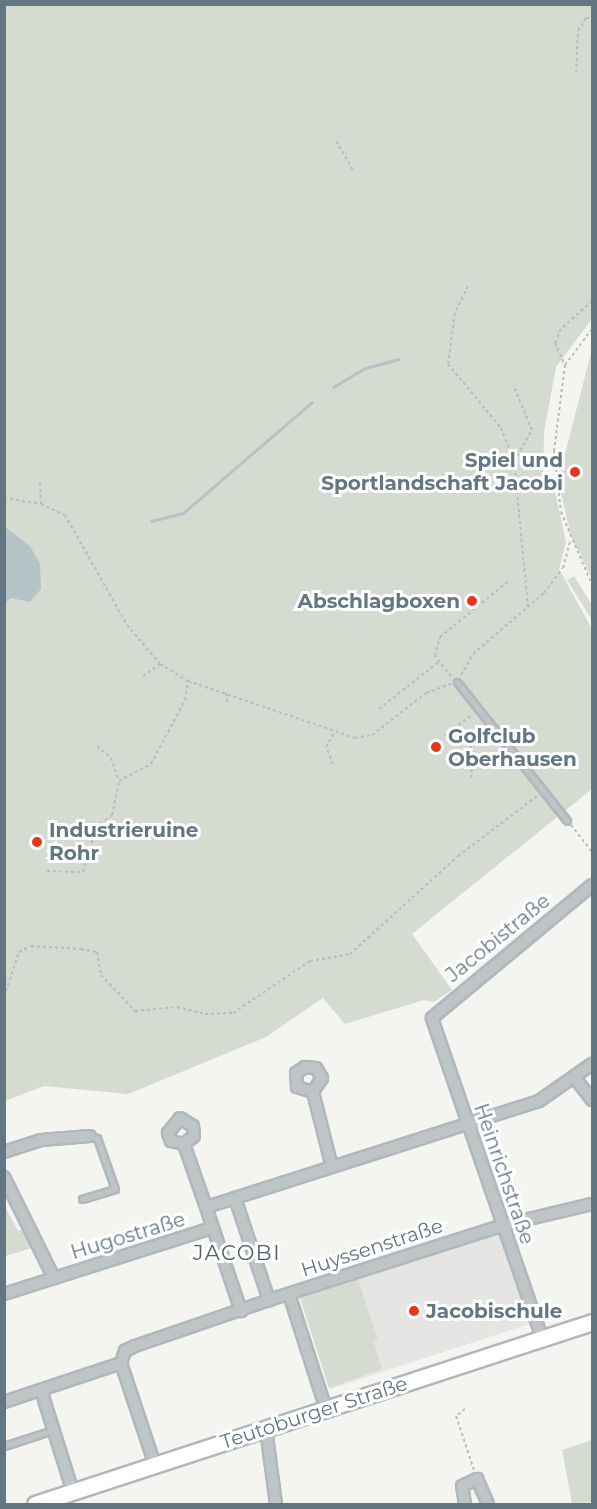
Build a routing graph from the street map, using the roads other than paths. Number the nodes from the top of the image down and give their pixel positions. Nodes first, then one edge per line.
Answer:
1 (457, 682) road end
2 (567, 821) road end
3 (592, 885) edge
4 (433, 1022) joint
5 (592, 1064) edge
6 (575, 1078) junction
7 (313, 1092) dead end
8 (592, 1100) edge
9 (467, 1124) junction
10 (90, 1136) joint
11 (184, 1144) dead end
12 (4, 1152) edge
13 (332, 1167) junction
14 (4, 1177) edge
15 (236, 1198) junction
16 (82, 1199) dead end
17 (592, 1204) edge
18 (206, 1207) junction
19 (504, 1225) junction
20 (212, 1228) junction
21 (54, 1278) junction
22 (4, 1294) edge
23 (290, 1294) junction
24 (269, 1300) junction
25 (241, 1311) junction
26 (592, 1322) edge
27 (542, 1338) junction
28 (121, 1363) junction
29 (41, 1390) junction
30 (4, 1402) edge
31 (326, 1409) junction
32 (266, 1428) junction
33 (54, 1430) junction
34 (4, 1446) edge
35 (155, 1465) junction
36 (73, 1492) junction
37 (34, 1504) edge
38 (276, 1504) edge
39 (465, 1504) edge
40 (488, 1504) edge

1 - 2 lane
3 - 4 street, Jacobistraße
4 - 9 street, Heinrichstraße
5 - 6 street
6 - 8 street
6 - 9 street
7 - 13 street
9 - 13 street
9 - 19 street, Heinrichstraße
10 - 12 street
10 - 16 lane
11 - 18 street
13 - 15 street
14 - 21 street, Hugostraße
15 - 18 street
15 - 24 street
17 - 19 street, Huyssenstraße
18 - 20 street
19 - 23 street, Huyssenstraße
19 - 27 street, Heinrichstraße
20 - 21 street, Hugostraße
20 - 25 street
21 - 22 street, Hugostraße
23 - 24 street, Huyssenstraße
23 - 31 street
24 - 25 street, Huyssenstraße
25 - 28 street, Huyssenstraße
26 - 27 main road, Teutoburger Straße
27 - 31 main road, Teutoburger Straße
28 - 29 street, Huyssenstraße
28 - 35 street
29 - 30 street, Huyssenstraße
29 - 33 street
31 - 32 main road, Teutoburger Straße
32 - 35 main road, Teutoburger Straße
32 - 38 street
33 - 34 lane
33 - 36 street
35 - 36 main road, Teutoburger Straße
36 - 37 main road, Teutoburger Straße
39 - 40 street

